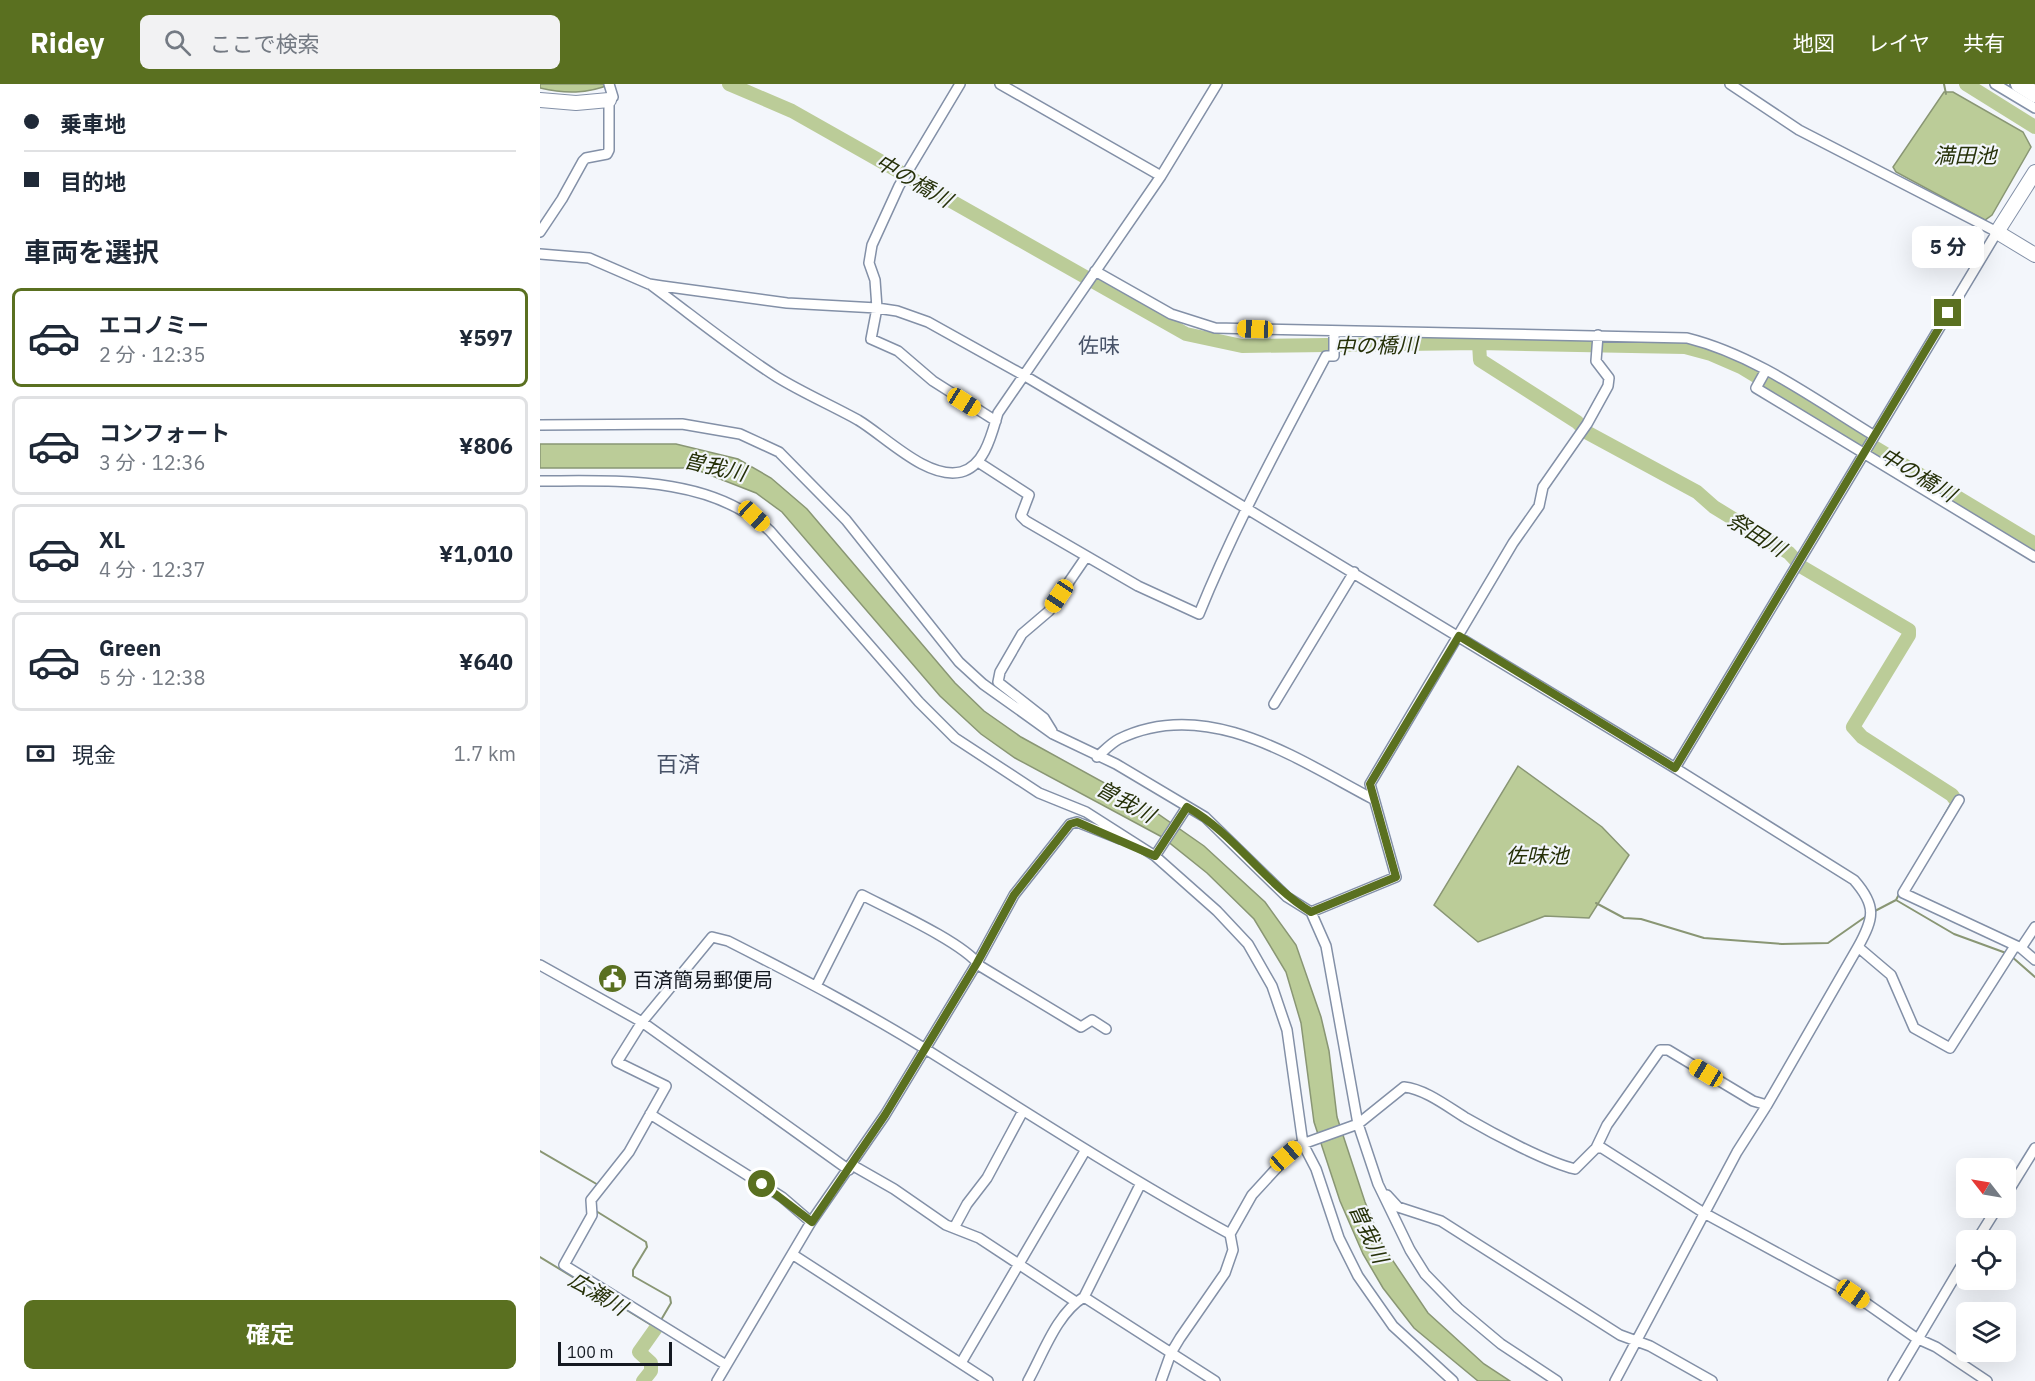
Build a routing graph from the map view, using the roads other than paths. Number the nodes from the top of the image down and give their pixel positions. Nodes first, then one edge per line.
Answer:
1 (960, 84) edge
2 (1000, 84) edge
3 (1217, 84) edge
4 (1730, 84) edge
5 (1995, 84) edge
6 (2020, 84) edge
7 (610, 92) edge
8 (2035, 93) edge
9 (540, 100) edge
10 (2035, 108) edge
11 (2035, 172) edge
12 (1161, 176) junction
13 (540, 232) edge
14 (1997, 232) junction
15 (540, 254) edge
16 (2035, 255) edge
17 (1095, 271) junction
18 (649, 284) junction
19 (877, 308) junction
20 (1334, 332) junction
21 (1598, 336) junction
22 (1766, 372) junction
23 (1025, 376) junction
24 (996, 421) junction
25 (540, 425) edge
26 (1873, 436) junction
27 (1863, 452) junction
28 (978, 462) junction
29 (540, 481) edge
30 (1246, 508) junction
31 (1086, 556) junction
32 (2035, 557) edge
33 (1354, 572) junction
34 (1459, 636) junction
35 (1274, 704) dead end
36 (1053, 734) junction
37 (1097, 756) junction
38 (1675, 768) junction
39 (1372, 800) junction
40 (1959, 800) dead end
41 (1186, 809) junction
42 (1139, 847) junction
43 (1157, 854) junction
44 (1311, 912) junction
45 (2035, 927) edge
46 (1858, 947) junction
47 (2018, 947) junction
48 (2035, 960) edge
49 (977, 963) junction
50 (540, 965) edge
51 (816, 986) junction
52 (642, 1022) junction
53 (1106, 1029) dead end
54 (924, 1048) junction
55 (1767, 1105) junction
56 (1023, 1112) junction
57 (650, 1114) junction
58 (1357, 1125) junction
59 (1307, 1142) junction
60 (1596, 1148) junction
61 (2035, 1148) edge
62 (1085, 1151) junction
63 (850, 1168) junction
64 (2016, 1179) edge
65 (1377, 1184) junction
66 (1140, 1185) junction
67 (1704, 1213) junction
68 (812, 1222) junction
69 (954, 1228) junction
70 (1230, 1234) junction
71 (792, 1254) junction
72 (1020, 1266) junction
73 (1956, 1274) edge
74 (1080, 1299) junction
75 (1916, 1338) junction
76 (1638, 1340) junction
77 (1171, 1353) junction
78 (961, 1363) junction
79 (726, 1365) junction
80 (717, 1381) edge
81 (988, 1381) edge
82 (1028, 1381) edge
83 (1161, 1381) edge
84 (1215, 1381) edge
85 (1453, 1381) edge
86 (1557, 1381) edge
87 (1615, 1381) edge
88 (1712, 1381) edge
89 (1893, 1381) edge
90 (1987, 1381) edge

1 - 19 street
2 - 12 street
3 - 12 street
4 - 14 street
5 - 10 street
6 - 8 highway
7 - 9 street
7 - 13 street
11 - 14 street
12 - 17 street
14 - 16 street
14 - 26 street
15 - 18 street
17 - 20 street
17 - 23 street
18 - 19 street
18 - 28 street
19 - 23 street
19 - 24 street
20 - 21 street
20 - 30 street
21 - 22 street
21 - 34 street
22 - 26 street
22 - 27 street
23 - 24 street
23 - 30 street
24 - 28 street
25 - 36 street
26 - 27 street
27 - 32 street
27 - 38 street
28 - 31 street
29 - 42 street
30 - 31 street
30 - 33 street
31 - 36 street
33 - 34 street
33 - 35 street
34 - 38 street
34 - 39 street
36 - 37 street
37 - 39 street
37 - 41 street
38 - 46 street
39 - 44 street
40 - 47 street
41 - 43 street
41 - 44 street
42 - 43 street
42 - 49 street
43 - 59 street
44 - 58 street
45 - 47 street
46 - 47 street
46 - 55 street
47 - 48 street
49 - 51 street
49 - 53 street
49 - 54 street
50 - 52 street
51 - 52 street
51 - 54 street
52 - 57 street
52 - 63 street
54 - 56 street
54 - 63 street
55 - 60 street
55 - 67 street
56 - 62 street
56 - 69 street
57 - 68 street
57 - 79 street
58 - 59 street
58 - 60 street
58 - 65 street
59 - 70 street
59 - 85 street
60 - 67 street
61 - 64 street
62 - 66 street
62 - 72 street
63 - 68 street
63 - 69 street
65 - 76 street
65 - 86 street
66 - 70 street
66 - 74 street
67 - 75 street
67 - 76 street
68 - 71 street
69 - 72 street
70 - 77 street
71 - 78 street
71 - 79 street
72 - 74 street
72 - 78 street
73 - 75 street
74 - 77 street
74 - 82 street
75 - 89 street
75 - 90 street
76 - 87 street
76 - 88 street
77 - 83 street
77 - 84 street
78 - 81 street
79 - 80 street

